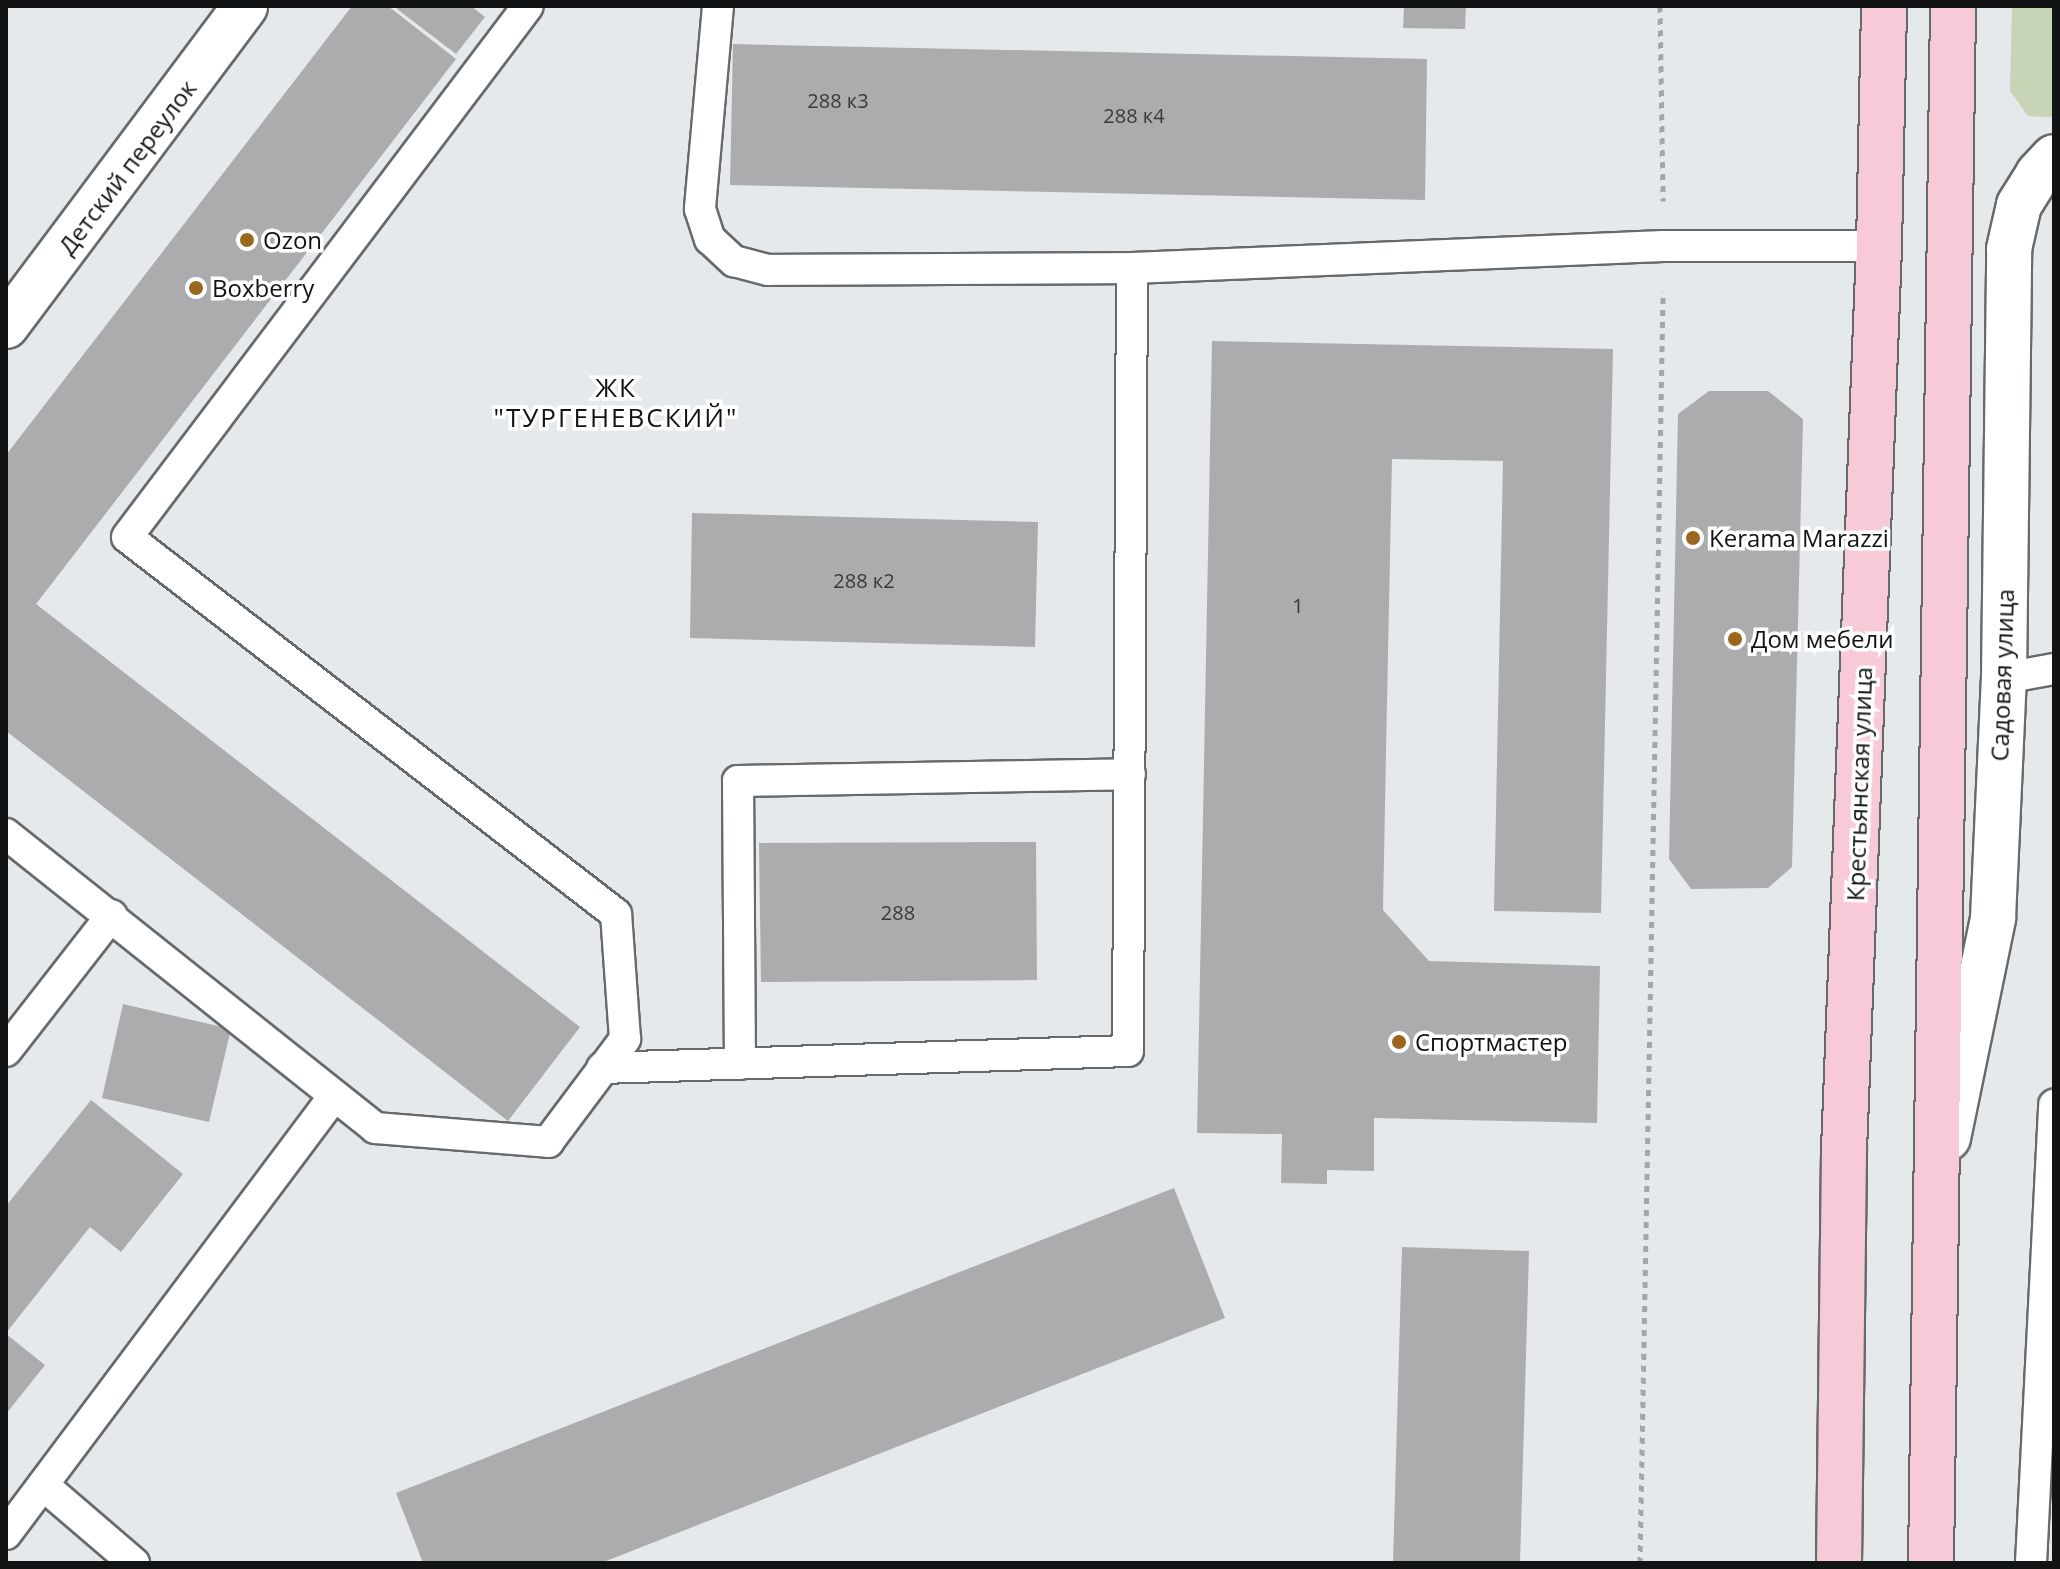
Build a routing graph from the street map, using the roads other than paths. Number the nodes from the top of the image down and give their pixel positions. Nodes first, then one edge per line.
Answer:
1 (245, 6) edge
2 (528, 6) edge
3 (718, 6) edge
4 (1884, 6) edge
5 (1953, 6) edge
6 (2054, 157) edge
7 (1879, 246) junction
8 (1132, 268) junction
9 (7, 323) edge
10 (2054, 669) edge
11 (2004, 678) junction
12 (1130, 774) junction
13 (6, 834) edge
14 (112, 915) junction
15 (6, 1051) edge
16 (740, 1064) junction
17 (602, 1068) junction
18 (334, 1096) junction
19 (2054, 1105) edge
20 (1935, 1199) junction
21 (43, 1485) junction
22 (6, 1534) edge
23 (134, 1563) edge
24 (1839, 1563) edge
25 (1931, 1563) edge
26 (2031, 1563) edge

1 - 9 street, Детский переулок
2 - 17 lane
3 - 8 lane
4 - 7 main road, Крестьянская улица
5 - 20 main road
6 - 11 street, Садовая улица
7 - 8 lane
7 - 24 main road, Крестьянская улица
8 - 12 lane
10 - 11 lane
11 - 20 street, Садовая улица
12 - 16 lane
12 - 16 lane
13 - 14 lane
14 - 15 lane
14 - 18 lane
16 - 17 lane
17 - 18 lane
18 - 21 lane
19 - 26 lane
20 - 25 main road
21 - 22 lane
21 - 23 lane

